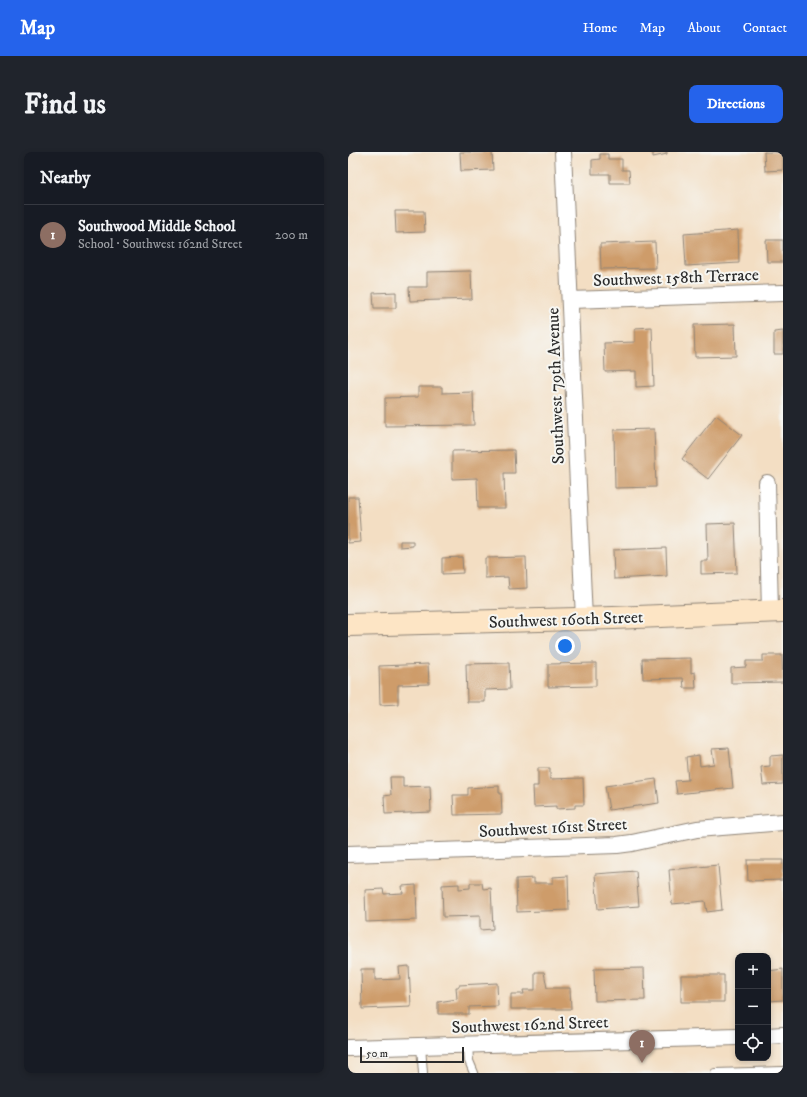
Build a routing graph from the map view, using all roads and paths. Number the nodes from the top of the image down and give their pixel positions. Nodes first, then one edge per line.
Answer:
1 (563, 152) edge
2 (783, 293) edge
3 (570, 300) junction
4 (767, 483) dead end
5 (777, 611) edge
6 (584, 619) junction
7 (348, 625) edge
8 (783, 822) edge
9 (348, 854) edge
10 (783, 1035) edge
11 (735, 1036) edge
12 (771, 1036) edge
13 (468, 1044) junction
14 (421, 1046) junction
15 (348, 1048) edge
16 (783, 1071) edge
17 (423, 1073) edge
18 (474, 1073) edge
19 (715, 1073) edge

1 - 3 street, Southwest 79th Avenue
2 - 3 street, Southwest 158th Terrace
3 - 6 street, Southwest 79th Avenue
4 - 5 street
5 - 6 street, Southwest 160th Street
6 - 7 street, Southwest 160th Street
8 - 9 street, Southwest 161st Street
10 - 12 street
11 - 13 street, Southwest 162nd Street
13 - 14 street, Southwest 162nd Street
13 - 18 lane
14 - 15 street, Southwest 162nd Street
14 - 17 lane
16 - 19 lane

